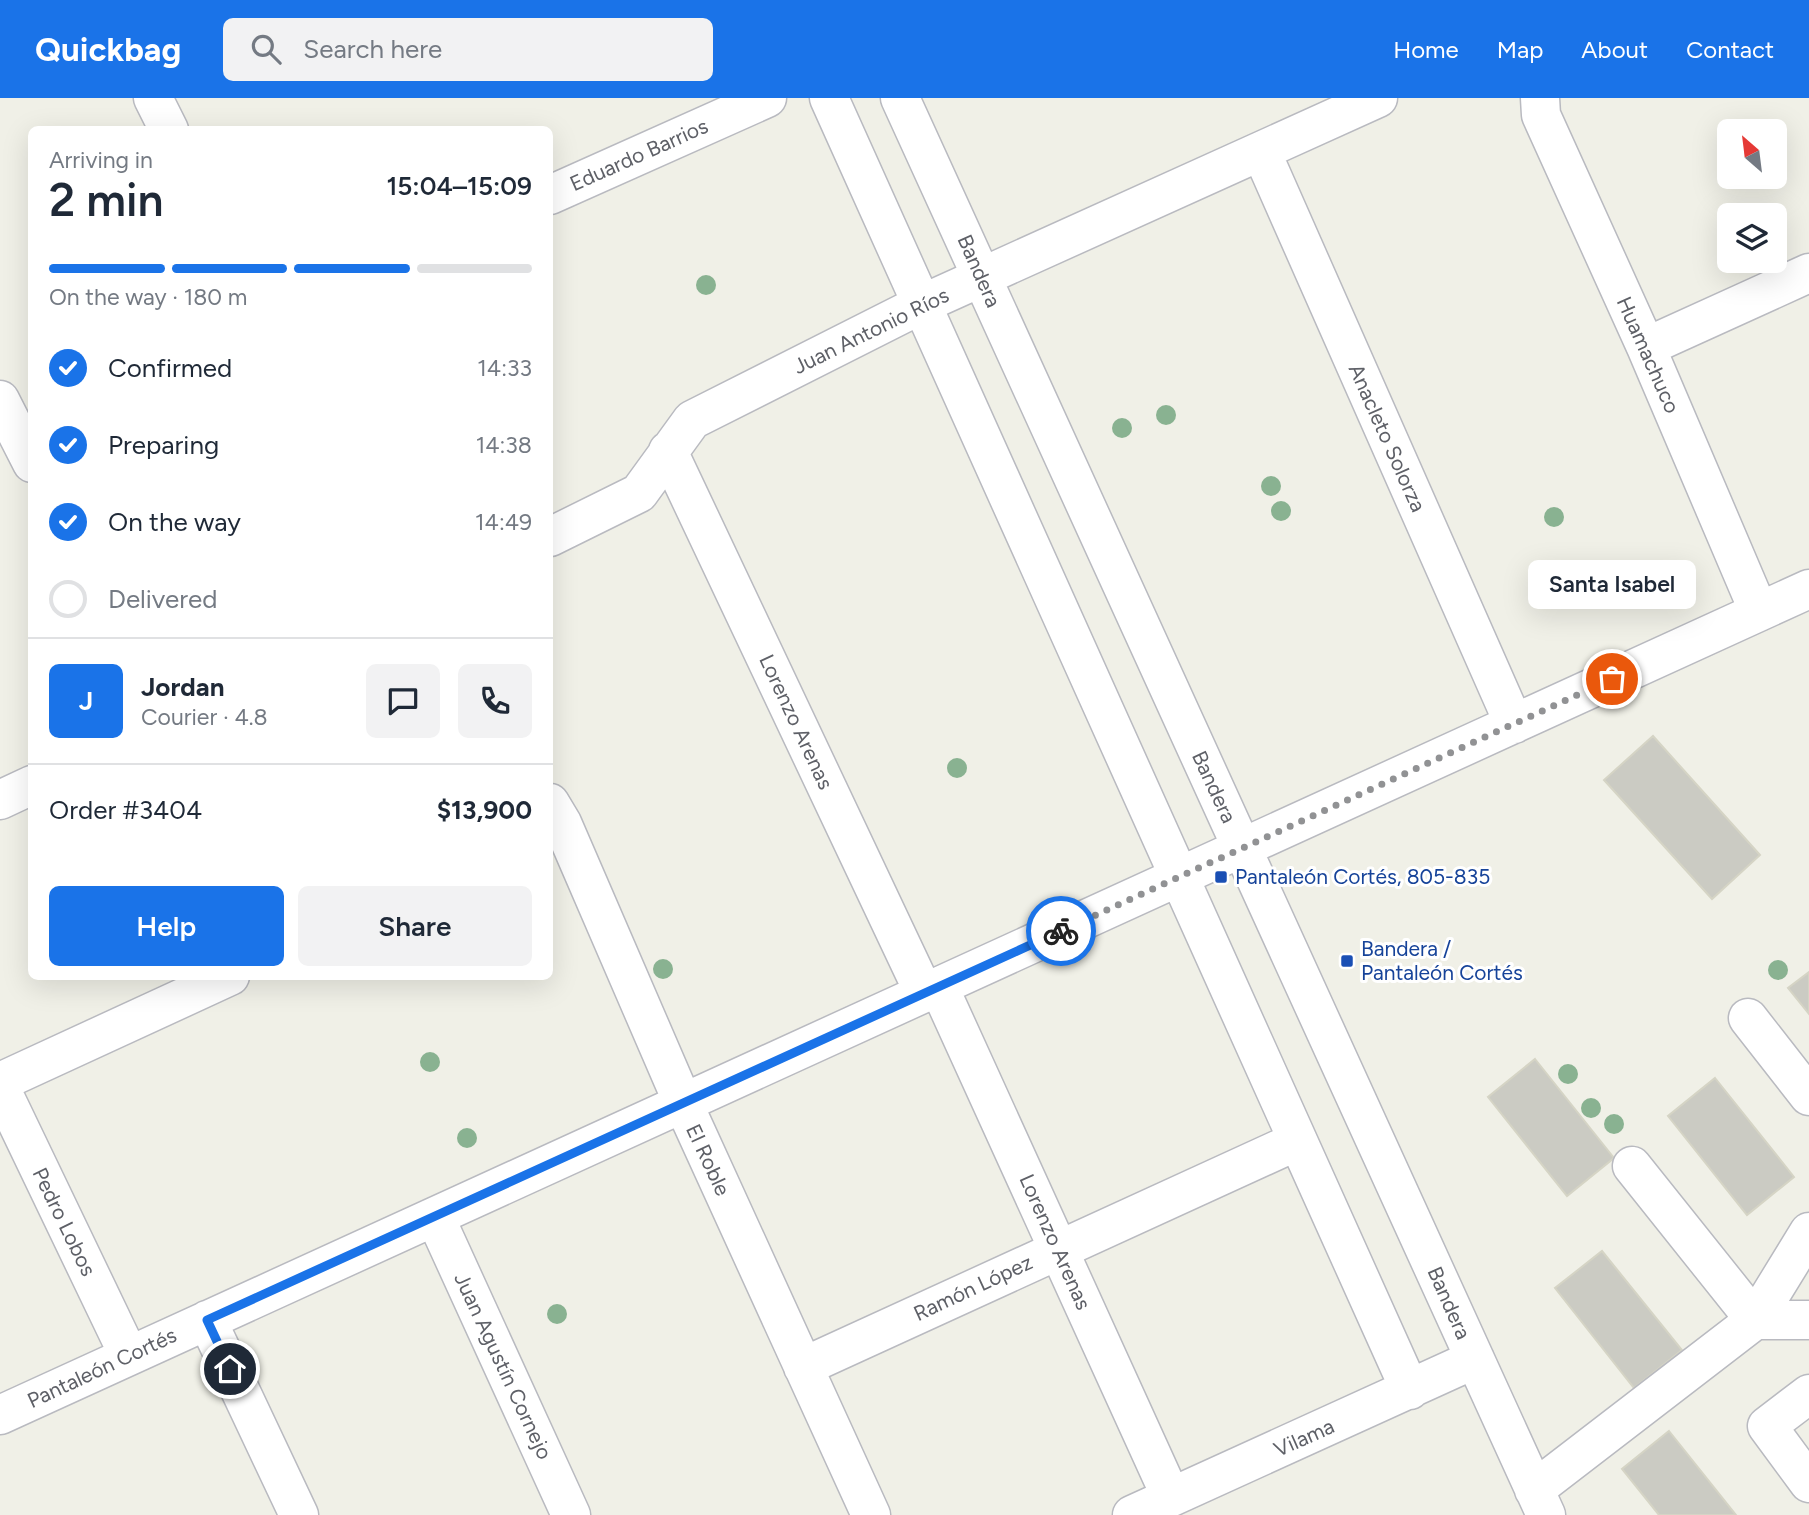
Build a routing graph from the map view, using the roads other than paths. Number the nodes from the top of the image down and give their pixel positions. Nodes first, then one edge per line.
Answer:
1 (153, 98) edge
2 (767, 98) edge
3 (829, 98) edge
4 (900, 98) edge
5 (1378, 98) edge
6 (1540, 98) edge
7 (167, 126) edge
8 (1261, 151) junction
9 (553, 194) edge
10 (1809, 273) edge
11 (982, 278) junction
12 (920, 305) junction
13 (1646, 347) junction
14 (0, 400) edge
15 (668, 451) junction
16 (28, 455) edge
17 (553, 536) edge
18 (1806, 598) edge
19 (1759, 612) junction
20 (1514, 724) junction
21 (28, 787) edge
22 (0, 800) edge
23 (554, 818) edge
24 (1242, 848) junction
25 (1178, 877) junction
26 (222, 980) edge
27 (931, 990) junction
28 (1748, 1018) dead end
29 (0, 1085) edge
30 (1809, 1096) edge
31 (682, 1103) junction
32 (1297, 1141) junction
33 (1632, 1166) dead end
34 (435, 1217) junction
35 (1809, 1232) edge
36 (1058, 1249) junction
37 (207, 1320) junction
38 (1755, 1320) junction
39 (1809, 1320) edge
40 (129, 1356) junction
41 (1475, 1359) junction
42 (803, 1367) junction
43 (1410, 1390) junction
44 (1809, 1394) edge
45 (0, 1415) edge
46 (1809, 1483) edge
47 (1171, 1497) junction
48 (1540, 1503) edge
49 (299, 1515) edge
50 (572, 1515) edge
51 (871, 1515) edge
52 (1132, 1515) edge

1 - 7 street
2 - 9 street, Eduardo Barrios
3 - 12 street
4 - 11 street, Bandera
5 - 8 street, Juan Antonio Ríos
6 - 13 street, Huamachuco
8 - 11 street, Juan Antonio Ríos
8 - 20 street, Anacleto Solorza
10 - 13 street
11 - 12 street, Juan Antonio Ríos
11 - 24 street, Bandera
12 - 15 street, Juan Antonio Ríos
12 - 25 street
13 - 19 street, Huamachuco
14 - 16 street
15 - 17 street, Juan Antonio Ríos
15 - 27 street, Lorenzo Arenas
18 - 19 street, Pantaleón Cortés
19 - 20 street, Pantaleón Cortés
20 - 24 street, Pantaleón Cortés
21 - 22 street
23 - 31 street, El Roble
24 - 25 street, Pantaleón Cortés
24 - 41 street, Bandera
25 - 27 street, Pantaleón Cortés
25 - 32 street
26 - 29 street
27 - 31 street, Pantaleón Cortés
27 - 36 street, Lorenzo Arenas
28 - 30 street
29 - 40 street, Pedro Lobos
31 - 34 street, Pantaleón Cortés
31 - 42 street, El Roble
32 - 36 street, Ramón López
32 - 43 street
33 - 38 street
34 - 37 street, Pantaleón Cortés
34 - 50 street, Juan Agustín Cornejo
35 - 38 street
36 - 42 street, Ramón López
36 - 47 street, Lorenzo Arenas
37 - 40 street, Pantaleón Cortés
37 - 49 street
38 - 39 street
38 - 48 street
40 - 45 street, Pantaleón Cortés
41 - 43 street, Vilama
41 - 48 street, Bandera
42 - 51 street, El Roble
43 - 47 street, Vilama
44 - 46 street
47 - 52 street, Vilama

